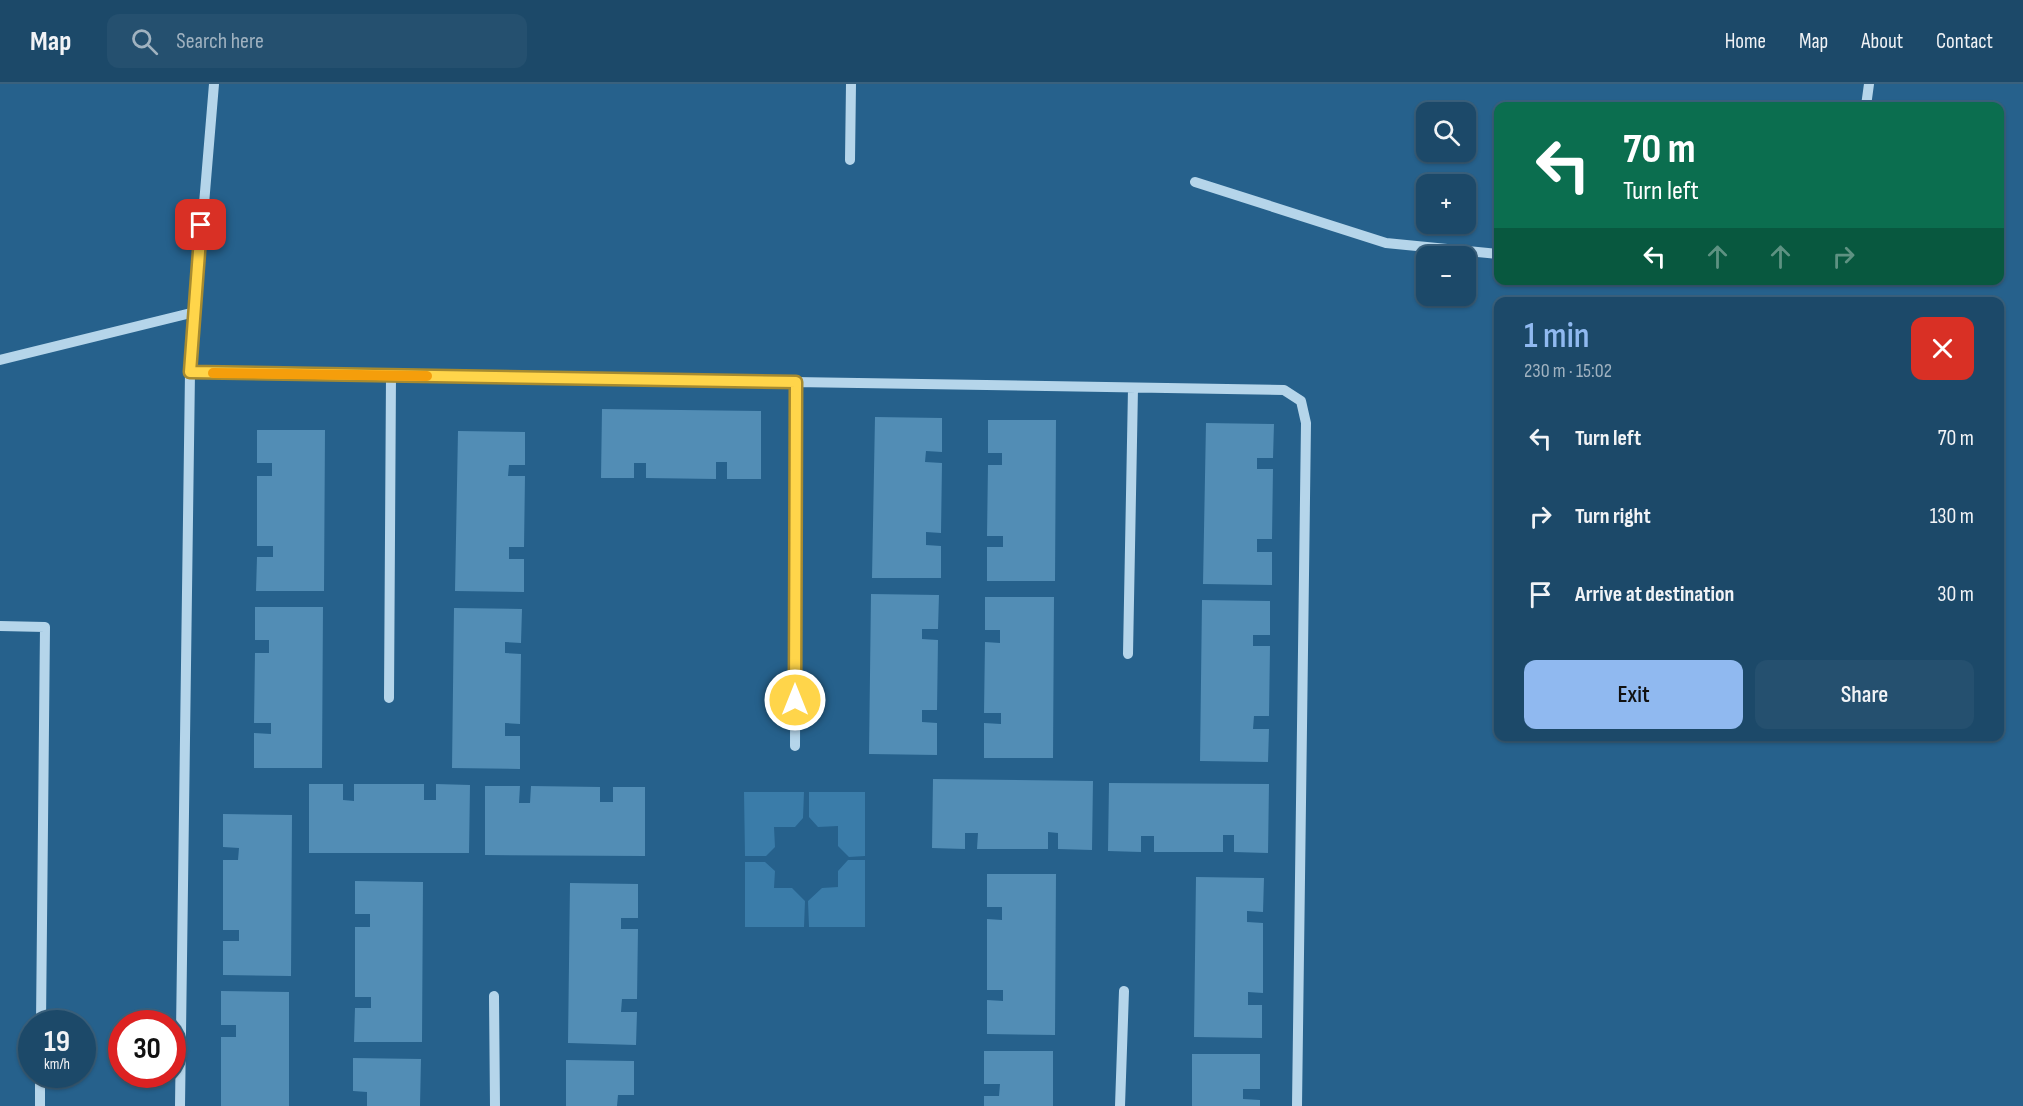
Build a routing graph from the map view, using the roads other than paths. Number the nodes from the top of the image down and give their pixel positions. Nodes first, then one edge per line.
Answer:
1 (214, 84) edge
2 (851, 84) edge
3 (1869, 84) edge
4 (1867, 102) edge
5 (850, 160) dead end
6 (1195, 182) dead end
7 (1494, 254) edge
8 (195, 312) junction
9 (0, 360) edge
10 (190, 372) junction
11 (391, 375) junction
12 (796, 382) junction
13 (1133, 388) junction
14 (0, 626) edge
15 (1128, 654) dead end
16 (390, 698) dead end
17 (795, 746) dead end
18 (1124, 991) dead end
19 (494, 996) dead end
20 (41, 1010) edge
21 (40, 1088) edge
22 (40, 1106) edge
23 (180, 1106) edge
24 (495, 1106) edge
25 (1120, 1106) edge
26 (1297, 1106) edge

1 - 8 street
2 - 5 street
3 - 4 street
6 - 7 street
8 - 9 street
8 - 10 street
10 - 11 street
10 - 23 street
11 - 12 street
11 - 16 street
12 - 13 street
12 - 17 street
13 - 15 street
13 - 26 street
14 - 20 street
18 - 25 street
19 - 24 street
21 - 22 street

